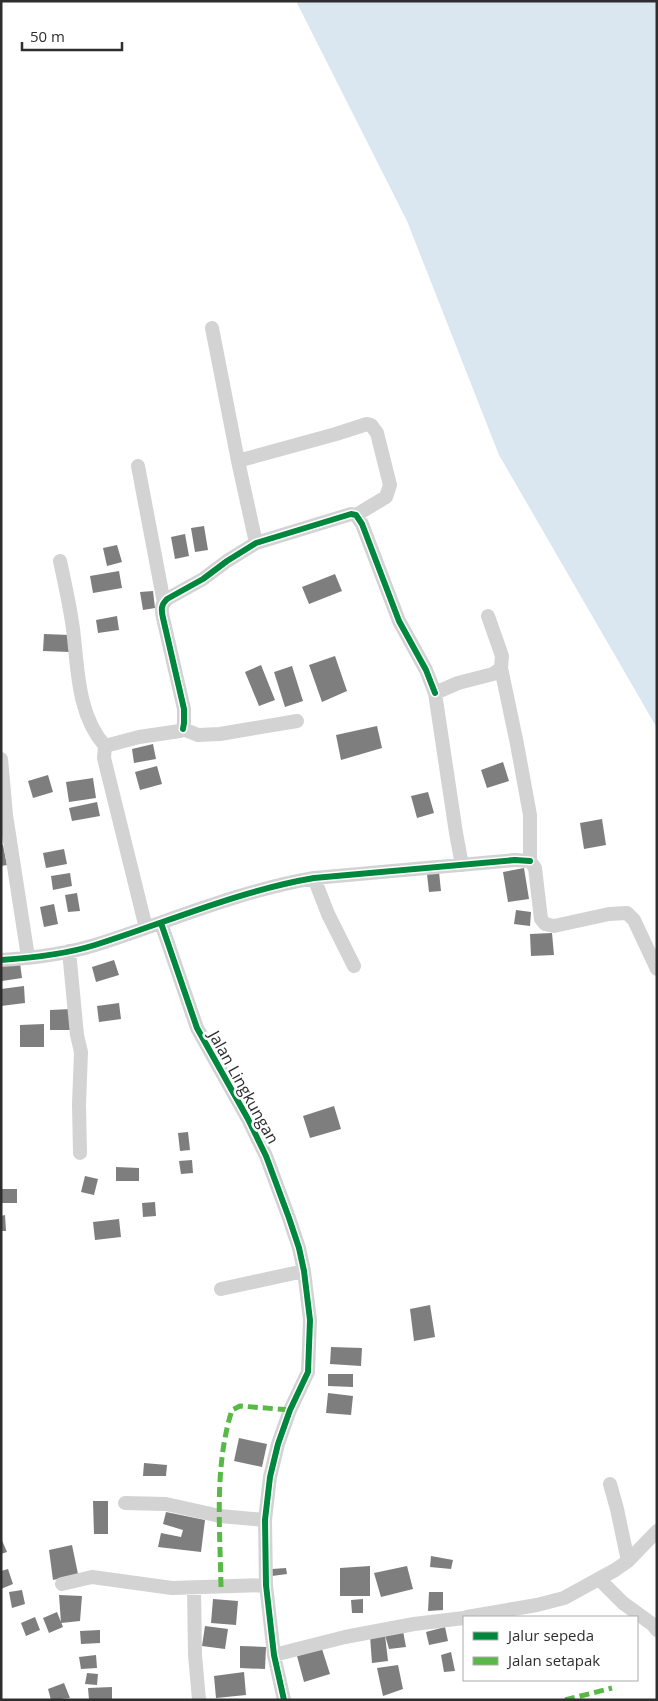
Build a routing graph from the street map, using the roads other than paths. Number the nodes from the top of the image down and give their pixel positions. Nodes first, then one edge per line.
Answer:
1 (212, 328) dead end
2 (238, 461) junction
3 (138, 466) dead end
4 (356, 515) junction
5 (256, 542) junction
6 (60, 561) dead end
7 (164, 603) junction
8 (488, 616) dead end
9 (501, 668) junction
10 (435, 693) junction
11 (297, 721) dead end
12 (183, 729) junction
13 (105, 746) junction
14 (1, 759) edge
15 (530, 861) junction
16 (462, 865) junction
17 (314, 878) junction
18 (161, 923) junction
19 (146, 928) junction
20 (69, 951) junction
21 (28, 957) junction
22 (1, 960) edge
23 (354, 966) dead end
24 (657, 969) edge
25 (80, 1153) dead end
26 (304, 1271) junction
27 (221, 1290) dead end
28 (610, 1484) dead end
29 (125, 1503) dead end
30 (265, 1520) junction
31 (657, 1531) edge
32 (628, 1561) junction
33 (599, 1579) junction
34 (62, 1584) dead end
35 (266, 1585) junction
36 (194, 1588) junction
37 (472, 1616) edge
38 (463, 1617) edge
39 (657, 1630) edge
40 (274, 1655) junction
41 (198, 1700) edge
42 (284, 1700) edge

1 - 2 street
2 - 4 street
2 - 5 street
3 - 7 street
4 - 5 street
4 - 10 street
5 - 7 street
6 - 13 street
7 - 12 street
8 - 9 street
9 - 10 street
9 - 15 street
10 - 16 street
11 - 12 street
12 - 13 street
13 - 19 street
14 - 21 street
15 - 16 street
15 - 24 street
16 - 17 street
17 - 18 street
17 - 23 street
18 - 19 street
18 - 26 street, Jalan Lingkungan
19 - 20 street
20 - 21 street
20 - 25 street
21 - 22 street
26 - 27 street
26 - 30 street, Jalan Lingkungan
28 - 32 street
29 - 30 street
30 - 35 street, Jalan Lingkungan
31 - 32 street
32 - 33 street
33 - 37 street
33 - 39 street
34 - 36 street
35 - 36 street
35 - 40 street, Jalan Lingkungan
36 - 41 street
38 - 40 street
40 - 42 street, Jalan Lingkungan

